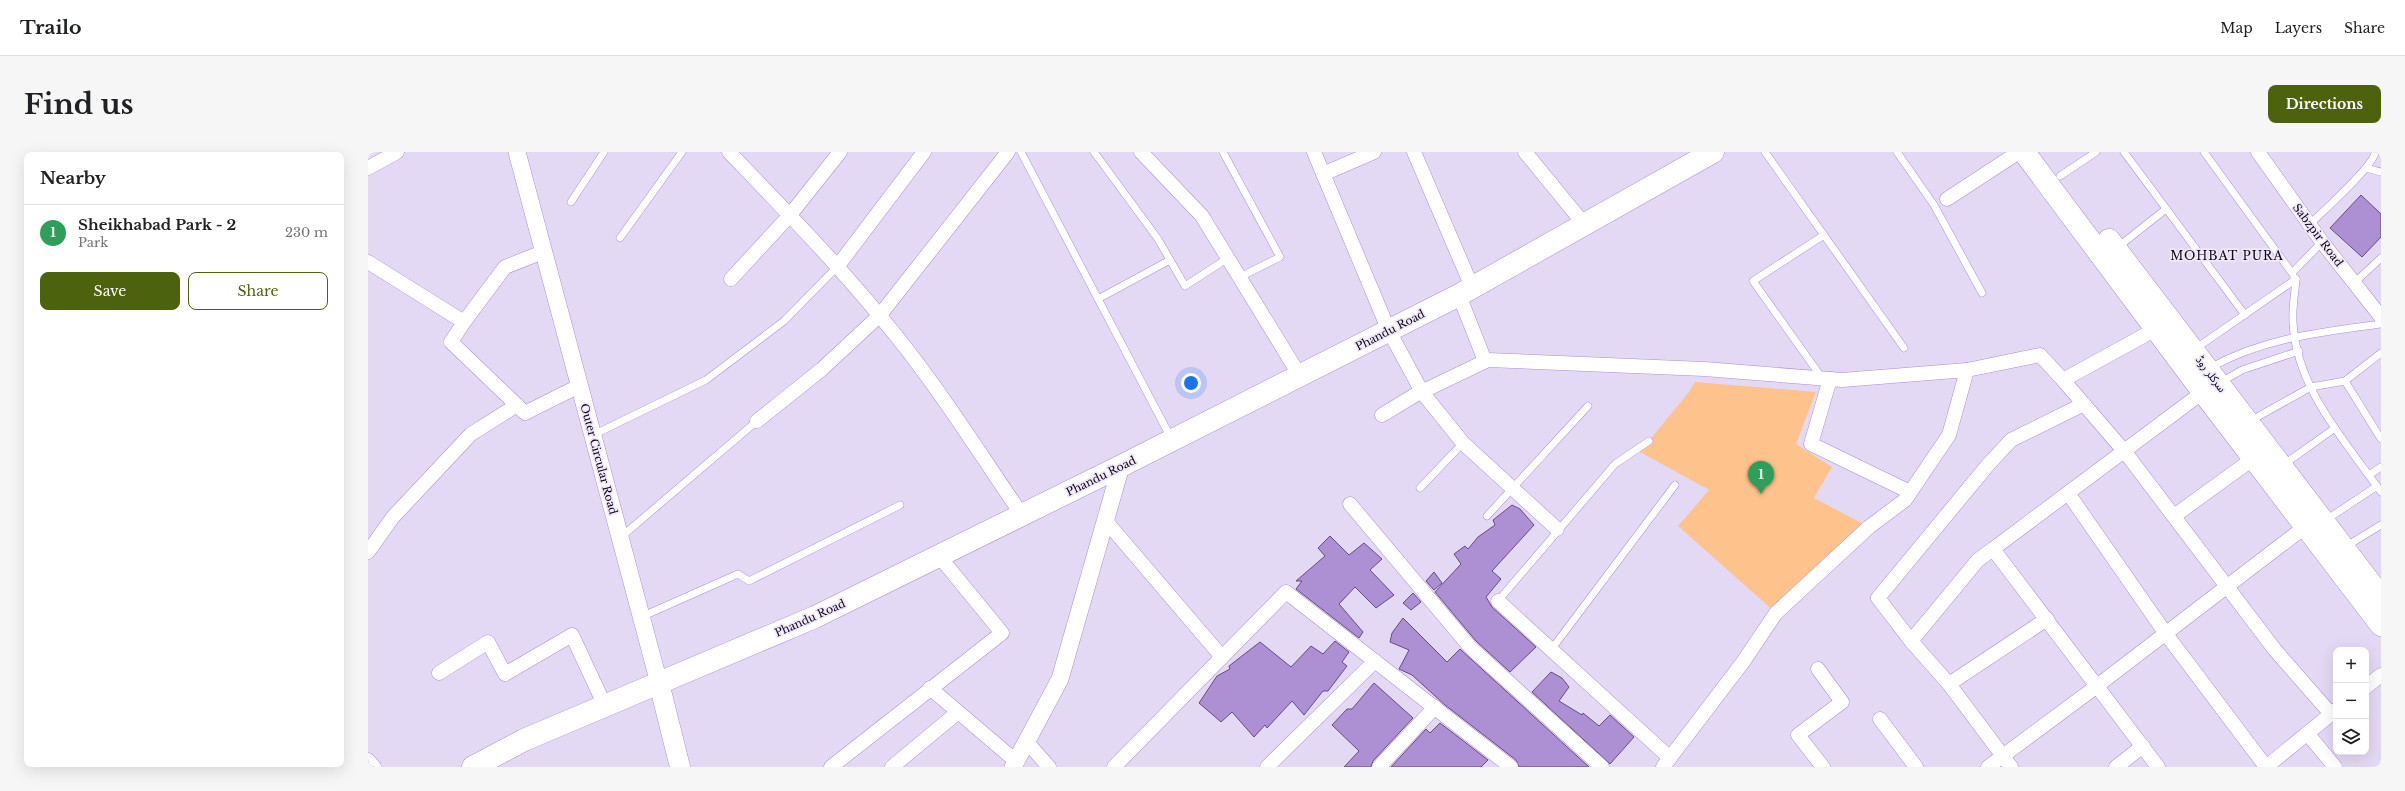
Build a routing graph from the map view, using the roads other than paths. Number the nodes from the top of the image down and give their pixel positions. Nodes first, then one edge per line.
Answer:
1 (397, 152) edge
2 (517, 152) edge
3 (604, 152) edge
4 (682, 152) edge
5 (729, 152) edge
6 (840, 152) edge
7 (924, 152) edge
8 (1008, 152) edge
9 (1021, 152) edge
10 (1094, 152) edge
11 (1141, 152) edge
12 (1223, 152) edge
13 (1314, 152) edge
14 (1374, 152) edge
15 (1414, 152) edge
16 (1525, 152) edge
17 (1713, 152) edge
18 (1765, 152) edge
19 (1898, 152) edge
20 (2019, 152) edge
21 (2024, 152) edge
22 (2041, 152) edge
23 (2096, 152) edge
24 (2124, 152) edge
25 (2204, 152) edge
26 (2258, 152) edge
27 (2375, 152) edge
28 (368, 168) edge
29 (2366, 168) junction
30 (2381, 172) edge
31 (1323, 174) junction
32 (2060, 176) junction
33 (1947, 199) dead end
34 (571, 202) dead end
35 (2166, 209) junction
36 (790, 214) junction
37 (1584, 224) junction
38 (2309, 225) junction
39 (1824, 235) junction
40 (620, 238) dead end
41 (2322, 242) junction
42 (2116, 249) junction
43 (543, 252) junction
44 (1228, 258) junction
45 (2381, 258) edge
46 (1170, 260) junction
47 (368, 262) edge
48 (837, 267) junction
49 (2294, 276) junction
50 (1240, 277) junction
51 (731, 278) dead end
52 (2354, 283) junction
53 (1466, 291) junction
54 (1982, 294) dead end
55 (1098, 299) junction
56 (880, 315) junction
57 (2245, 315) junction
58 (2381, 317) edge
59 (464, 322) junction
60 (2381, 324) edge
61 (2164, 325) junction
62 (1389, 331) junction
63 (2295, 336) junction
64 (1904, 348) dead end
65 (2193, 350) junction
66 (2299, 351) junction
67 (2381, 353) edge
68 (1484, 362) junction
69 (1967, 370) junction
70 (1300, 376) junction
71 (1826, 378) junction
72 (2063, 380) junction
73 (2344, 381) junction
74 (2210, 382) junction
75 (579, 386) junction
76 (2311, 387) junction
77 (1422, 392) junction
78 (2084, 404) junction
79 (517, 405) junction
80 (1588, 406) dead end
81 (1382, 415) dead end
82 (757, 421) joint
83 (2248, 422) junction
84 (2335, 428) junction
85 (592, 435) junction
86 (2381, 439) edge
87 (1172, 440) junction
88 (1649, 442) dead end
89 (1463, 443) junction
90 (2125, 452) junction
91 (2254, 458) junction
92 (1121, 466) junction
93 (2282, 466) junction
94 (2381, 467) edge
95 (2369, 475) junction
96 (1675, 485) dead end
97 (1420, 488) dead end
98 (1512, 488) junction
99 (2379, 489) edge
100 (1910, 492) junction
101 (2068, 493) junction
102 (1350, 504) dead end
103 (900, 505) dead end
104 (1022, 515) junction
105 (1487, 516) dead end
106 (2174, 516) junction
107 (1105, 520) junction
108 (2317, 521) junction
109 (2381, 525) edge
110 (1557, 529) junction
111 (620, 538) junction
112 (2344, 548) junction
113 (1993, 550) junction
114 (368, 552) edge
115 (939, 556) junction
116 (2227, 587) junction
117 (2381, 596) edge
118 (1498, 601) joint
119 (641, 617) junction
120 (2047, 619) junction
121 (2381, 625) edge
122 (2166, 634) junction
123 (1911, 641) junction
124 (1551, 650) junction
125 (1222, 657) junction
126 (1375, 661) junction
127 (1818, 669) dead end
128 (439, 673) dead end
129 (2381, 675) edge
130 (659, 683) junction
131 (1949, 684) junction
132 (2369, 685) edge
133 (2098, 686) junction
134 (930, 688) junction
135 (605, 706) junction
136 (1435, 707) junction
137 (2333, 711) edge
138 (957, 713) junction
139 (2333, 713) edge
140 (1880, 719) dead end
141 (2307, 733) junction
142 (1027, 742) junction
143 (2143, 746) junction
144 (368, 760) edge
145 (2007, 762) edge
146 (1667, 763) edge
147 (1015, 764) edge
148 (1502, 764) edge
149 (374, 767) edge
150 (473, 767) edge
151 (680, 767) edge
152 (831, 767) edge
153 (892, 767) edge
154 (1049, 767) edge
155 (1114, 767) edge
156 (1267, 767) edge
157 (1379, 767) edge
158 (1602, 767) edge
159 (1823, 767) edge
160 (1916, 767) edge
161 (1988, 767) edge
162 (2116, 767) edge
163 (2158, 767) edge
164 (2266, 767) edge
165 (2335, 767) edge

1 - 28 street
2 - 43 street, Outer Circular Road
3 - 34 lane
4 - 40 lane
5 - 36 street
6 - 36 street
7 - 48 street
8 - 56 street
9 - 55 lane
10 - 46 lane
11 - 44 street
12 - 50 lane
13 - 31 street
14 - 31 street
15 - 53 street
16 - 37 street
17 - 37 main road, Phandu Road
18 - 39 lane
19 - 54 lane
20 - 33 street
21 - 61 main road
22 - 32 main road, سرکلر روڈ
23 - 32 lane
24 - 35 lane
25 - 49 lane
26 - 38 street, Sabzpir Road
27 - 29 lane
29 - 30 lane
29 - 38 lane
31 - 62 street
32 - 42 main road, سرکلر روڈ
35 - 42 lane
35 - 57 lane
36 - 48 street
36 - 51 street
37 - 53 main road, Phandu Road
38 - 41 street, Sabzpir Road
39 - 64 lane
39 - 71 lane
41 - 49 lane
41 - 52 street, Sabzpir Road
42 - 61 main road, سرکلر روڈ
43 - 59 street
43 - 75 street, Outer Circular Road
44 - 46 lane
44 - 50 street
45 - 52 lane
46 - 55 lane
47 - 59 street
48 - 56 street
48 - 85 lane
49 - 57 lane
49 - 63 lane
50 - 70 street
52 - 58 street, Sabzpir Road
53 - 62 main road, Phandu Road
53 - 68 street
55 - 87 lane
56 - 82 street
56 - 104 street
57 - 65 lane
59 - 79 street
60 - 63 lane
61 - 65 main road, سرکلر روڈ
61 - 72 street
61 - 74 main road
62 - 70 main road, Phandu Road
62 - 77 street
63 - 66 lane
63 - 74 lane
65 - 74 main road, سرکلر روڈ
66 - 74 lane
66 - 76 lane
67 - 73 lane
68 - 71 street
68 - 77 street
69 - 71 street
69 - 72 street
69 - 100 street
70 - 87 main road, Phandu Road
71 - 100 street
72 - 78 street
73 - 76 lane
73 - 86 lane
74 - 83 main road, سرکلر روڈ
74 - 90 street
74 - 91 main road
75 - 79 street
75 - 85 street, Outer Circular Road
76 - 83 lane
76 - 84 lane
77 - 81 street
77 - 89 street
78 - 90 street
78 - 123 street
79 - 114 street
80 - 98 lane
82 - 111 lane
83 - 93 main road, سرکلر روڈ
84 - 93 lane
84 - 95 lane
85 - 111 street, Outer Circular Road
87 - 92 main road, Phandu Road
88 - 110 lane
89 - 97 lane
89 - 98 street
90 - 101 street
90 - 106 street
91 - 106 street
91 - 108 main road
92 - 104 main road, Phandu Road
92 - 107 street
93 - 108 main road, سرکلر روڈ
94 - 95 lane
95 - 99 lane
96 - 124 lane
98 - 105 lane
98 - 110 street
99 - 108 lane
100 - 146 street
101 - 113 street
101 - 122 street
102 - 158 street
103 - 119 lane
104 - 115 main road, Phandu Road
106 - 116 street
107 - 125 street
107 - 142 street
108 - 112 main road, سرکلر روڈ
108 - 116 street
108 - 121 main road
109 - 112 lane
110 - 118 lane
111 - 119 street, Outer Circular Road
112 - 117 main road, سرکلر روڈ
113 - 120 street
113 - 123 street
115 - 130 main road, Phandu Road
115 - 134 street
116 - 122 street
116 - 137 street
118 - 124 street
119 - 130 street, Outer Circular Road
120 - 131 street
120 - 133 street
122 - 133 street
122 - 164 street
123 - 131 street
124 - 146 street
125 - 126 street
125 - 155 street
126 - 136 street
126 - 156 street
127 - 159 street
128 - 135 street
129 - 132 street
130 - 135 main road, Phandu Road
130 - 151 main road, Outer Circular Road
131 - 145 street
133 - 143 street
133 - 145 street
134 - 138 street
134 - 152 street
135 - 150 main road, Phandu Road
136 - 148 street
136 - 157 street
138 - 147 street
138 - 153 street
139 - 141 street
140 - 160 street
141 - 164 street
141 - 165 street
142 - 147 street
142 - 154 street
143 - 162 street
143 - 163 street
144 - 149 street
145 - 161 street

